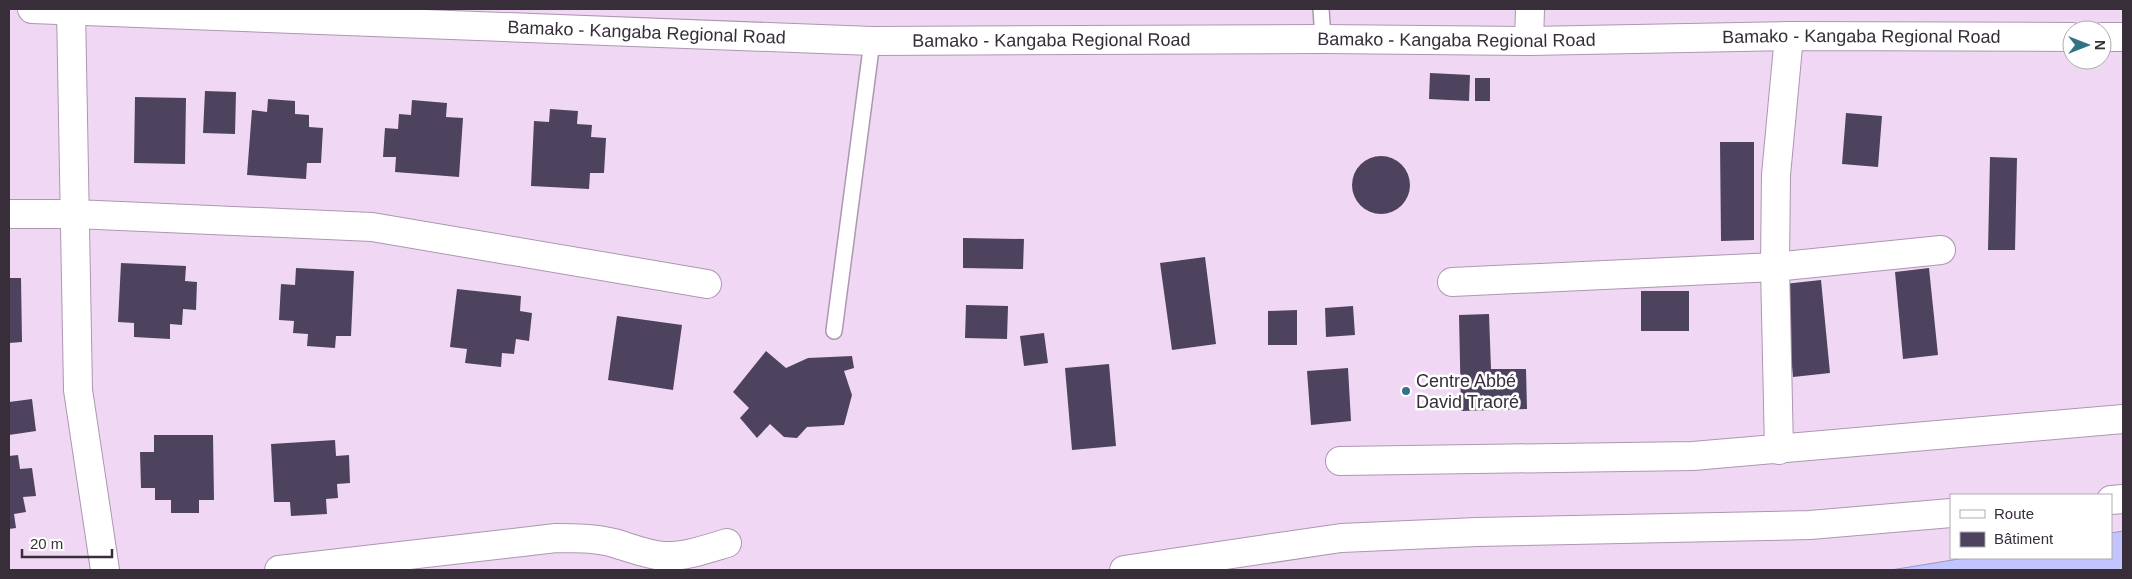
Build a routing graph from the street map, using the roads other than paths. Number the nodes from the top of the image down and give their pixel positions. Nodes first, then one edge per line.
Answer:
1 (32, 9) edge
2 (1321, 9) edge
3 (1530, 9) edge
4 (71, 10) edge
5 (1789, 36) junction
6 (2062, 37) edge
7 (1323, 38) junction
8 (1529, 41) junction
9 (872, 42) junction
10 (9, 214) edge
11 (75, 214) junction
12 (1941, 250) dead end
13 (1775, 267) junction
14 (1452, 282) dead end
15 (707, 284) dead end
16 (834, 331) dead end
17 (2123, 419) edge
18 (1779, 450) junction
19 (1340, 462) dead end
20 (1950, 514) edge
21 (727, 543) dead end
22 (105, 570) edge
23 (279, 570) edge
24 (1124, 570) edge

1 - 4 street, Bamako - Kangaba Regional Road
2 - 7 lane
3 - 8 street
4 - 9 street, Bamako - Kangaba Regional Road
4 - 11 street
5 - 6 street, Bamako - Kangaba Regional Road
5 - 8 street, Bamako - Kangaba Regional Road
5 - 13 street
7 - 8 street, Bamako - Kangaba Regional Road
7 - 9 street, Bamako - Kangaba Regional Road
9 - 16 lane
10 - 11 street
11 - 15 street
11 - 22 street
12 - 13 street
13 - 14 street
13 - 18 street
17 - 18 street
18 - 19 street
20 - 24 street
21 - 23 street

